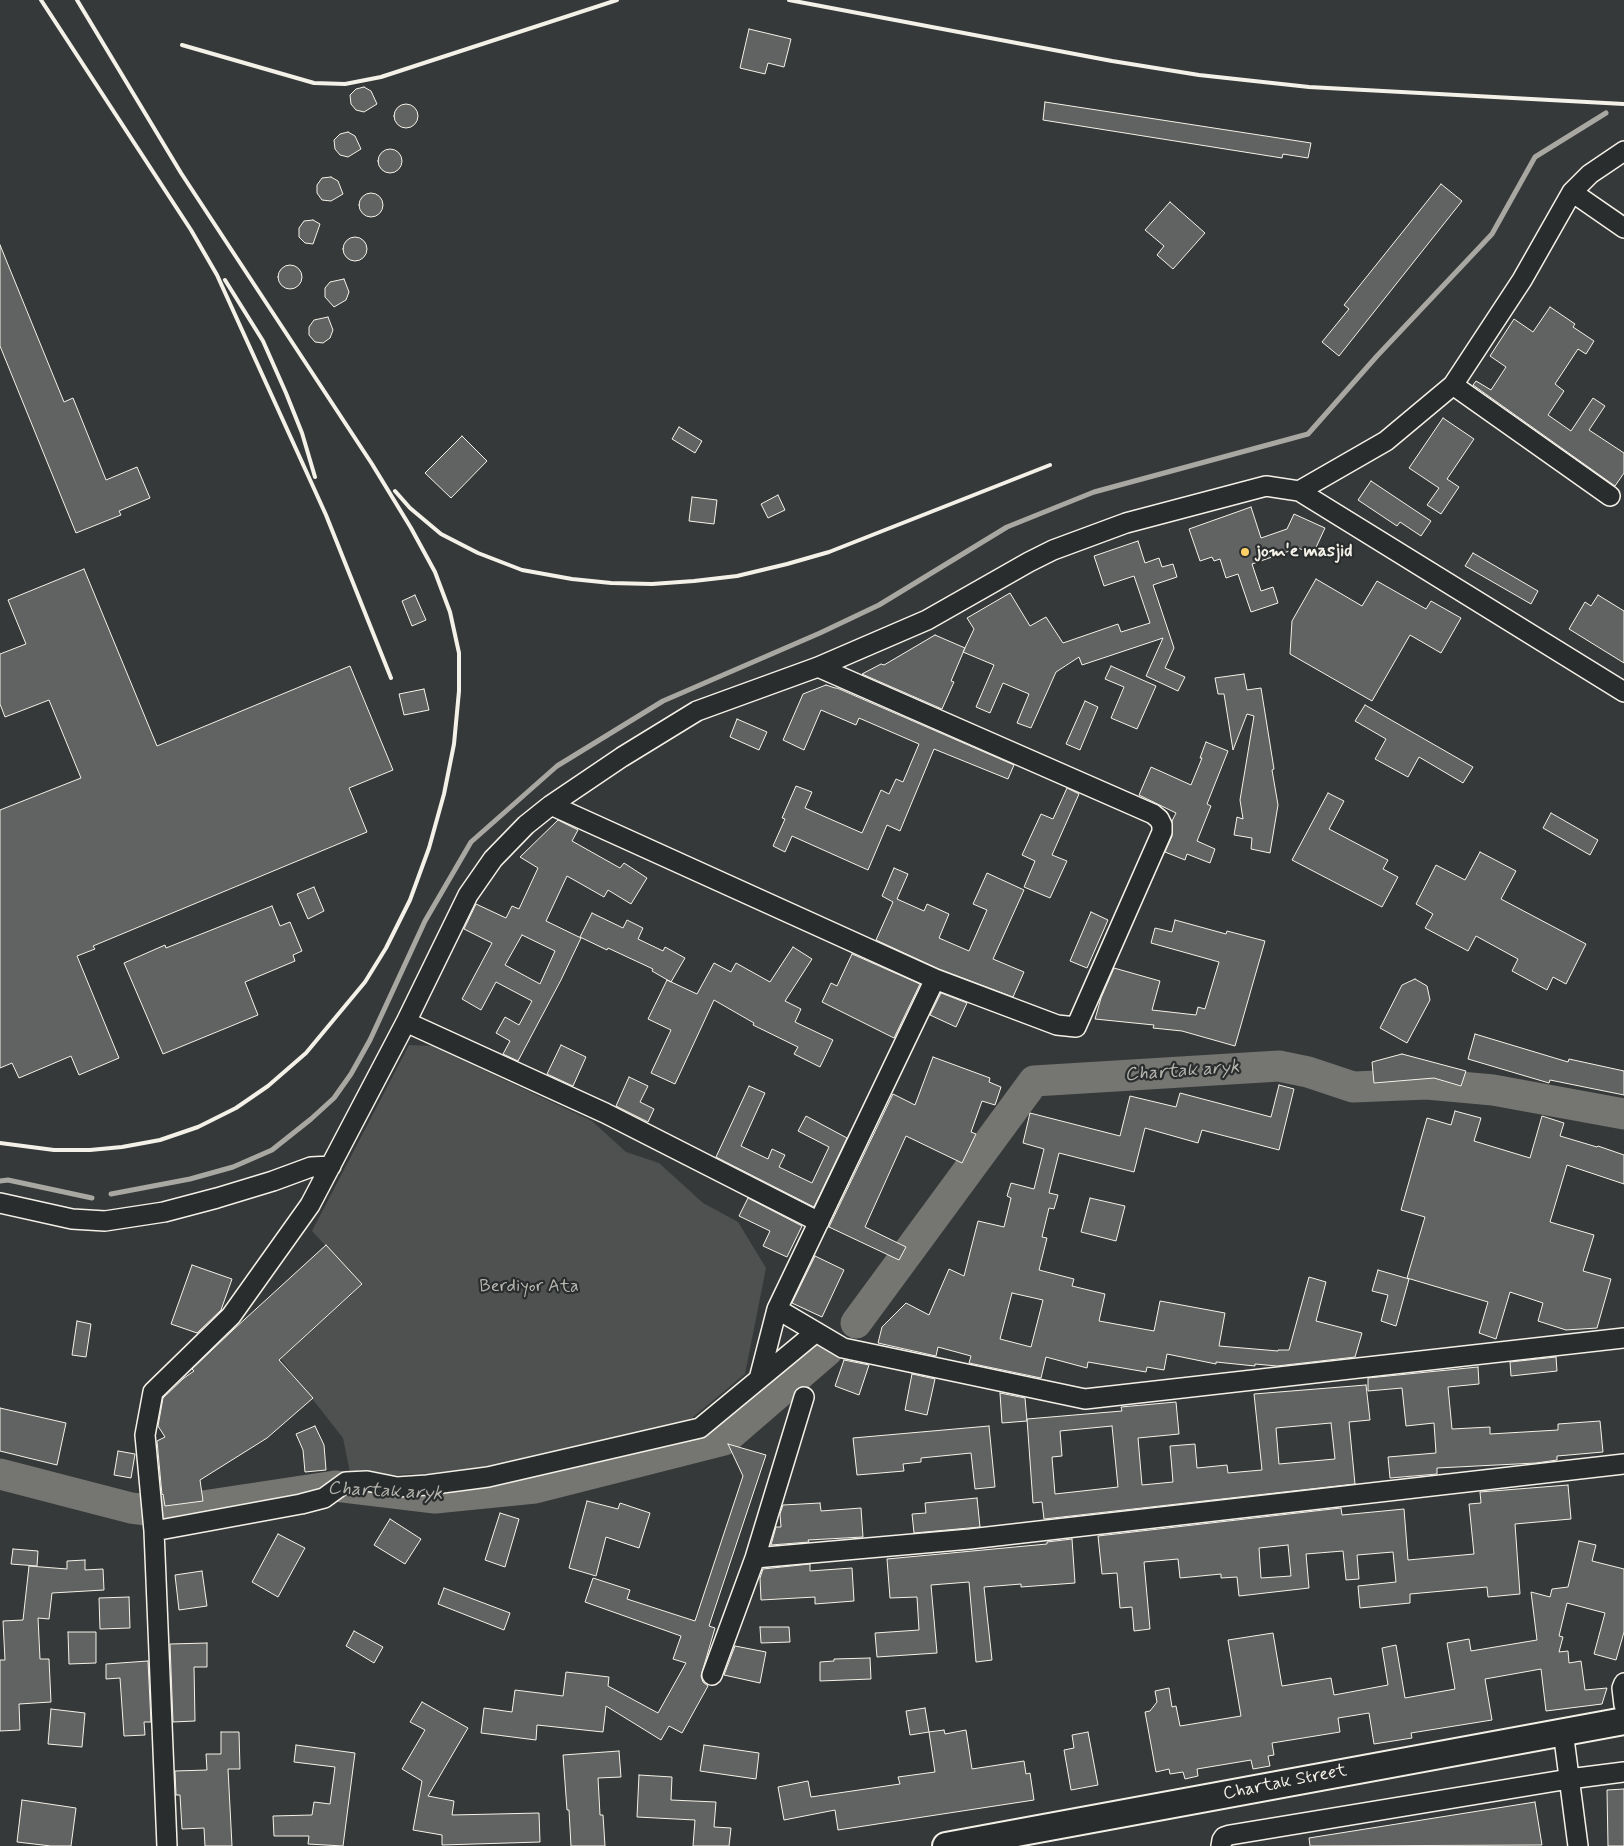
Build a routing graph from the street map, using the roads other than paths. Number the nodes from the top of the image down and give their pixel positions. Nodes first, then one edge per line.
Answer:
1 (1624, 151) edge
2 (1572, 192) junction
3 (1624, 228) edge
4 (1453, 385) junction
5 (1299, 491) junction
6 (1610, 496) dead end
7 (818, 667) junction
8 (1624, 692) edge
9 (550, 804) junction
10 (935, 979) junction
11 (406, 1022) junction
12 (331, 1166) junction
13 (0, 1203) edge
14 (818, 1222) junction
15 (777, 1309) junction
16 (816, 1332) junction
17 (1624, 1338) edge
18 (759, 1379) junction
19 (804, 1397) dead end
20 (1624, 1464) edge
21 (154, 1531) junction
22 (756, 1558) junction
23 (712, 1674) dead end
24 (1624, 1683) edge
25 (1624, 1705) edge
26 (1624, 1721) edge
27 (1563, 1731) junction
28 (1624, 1772) edge
29 (1569, 1779) junction
30 (167, 1846) edge
31 (946, 1846) edge
32 (1221, 1846) edge
33 (1578, 1846) edge

1 - 2 street
2 - 3 street
2 - 4 street
4 - 5 street
4 - 6 street
5 - 7 street
5 - 8 street
7 - 9 street
7 - 10 street
9 - 10 street
9 - 11 street
10 - 14 street
11 - 12 street
11 - 14 street
12 - 13 street
12 - 21 street
14 - 15 street
15 - 16 street
15 - 18 street
16 - 17 street
16 - 18 street
18 - 21 street
19 - 22 street
20 - 22 street
21 - 30 street
22 - 23 street
24 - 25 street
26 - 27 street, Chartak Street
27 - 29 street
27 - 31 street, Chartak Street
28 - 29 street
29 - 32 street
29 - 33 street

